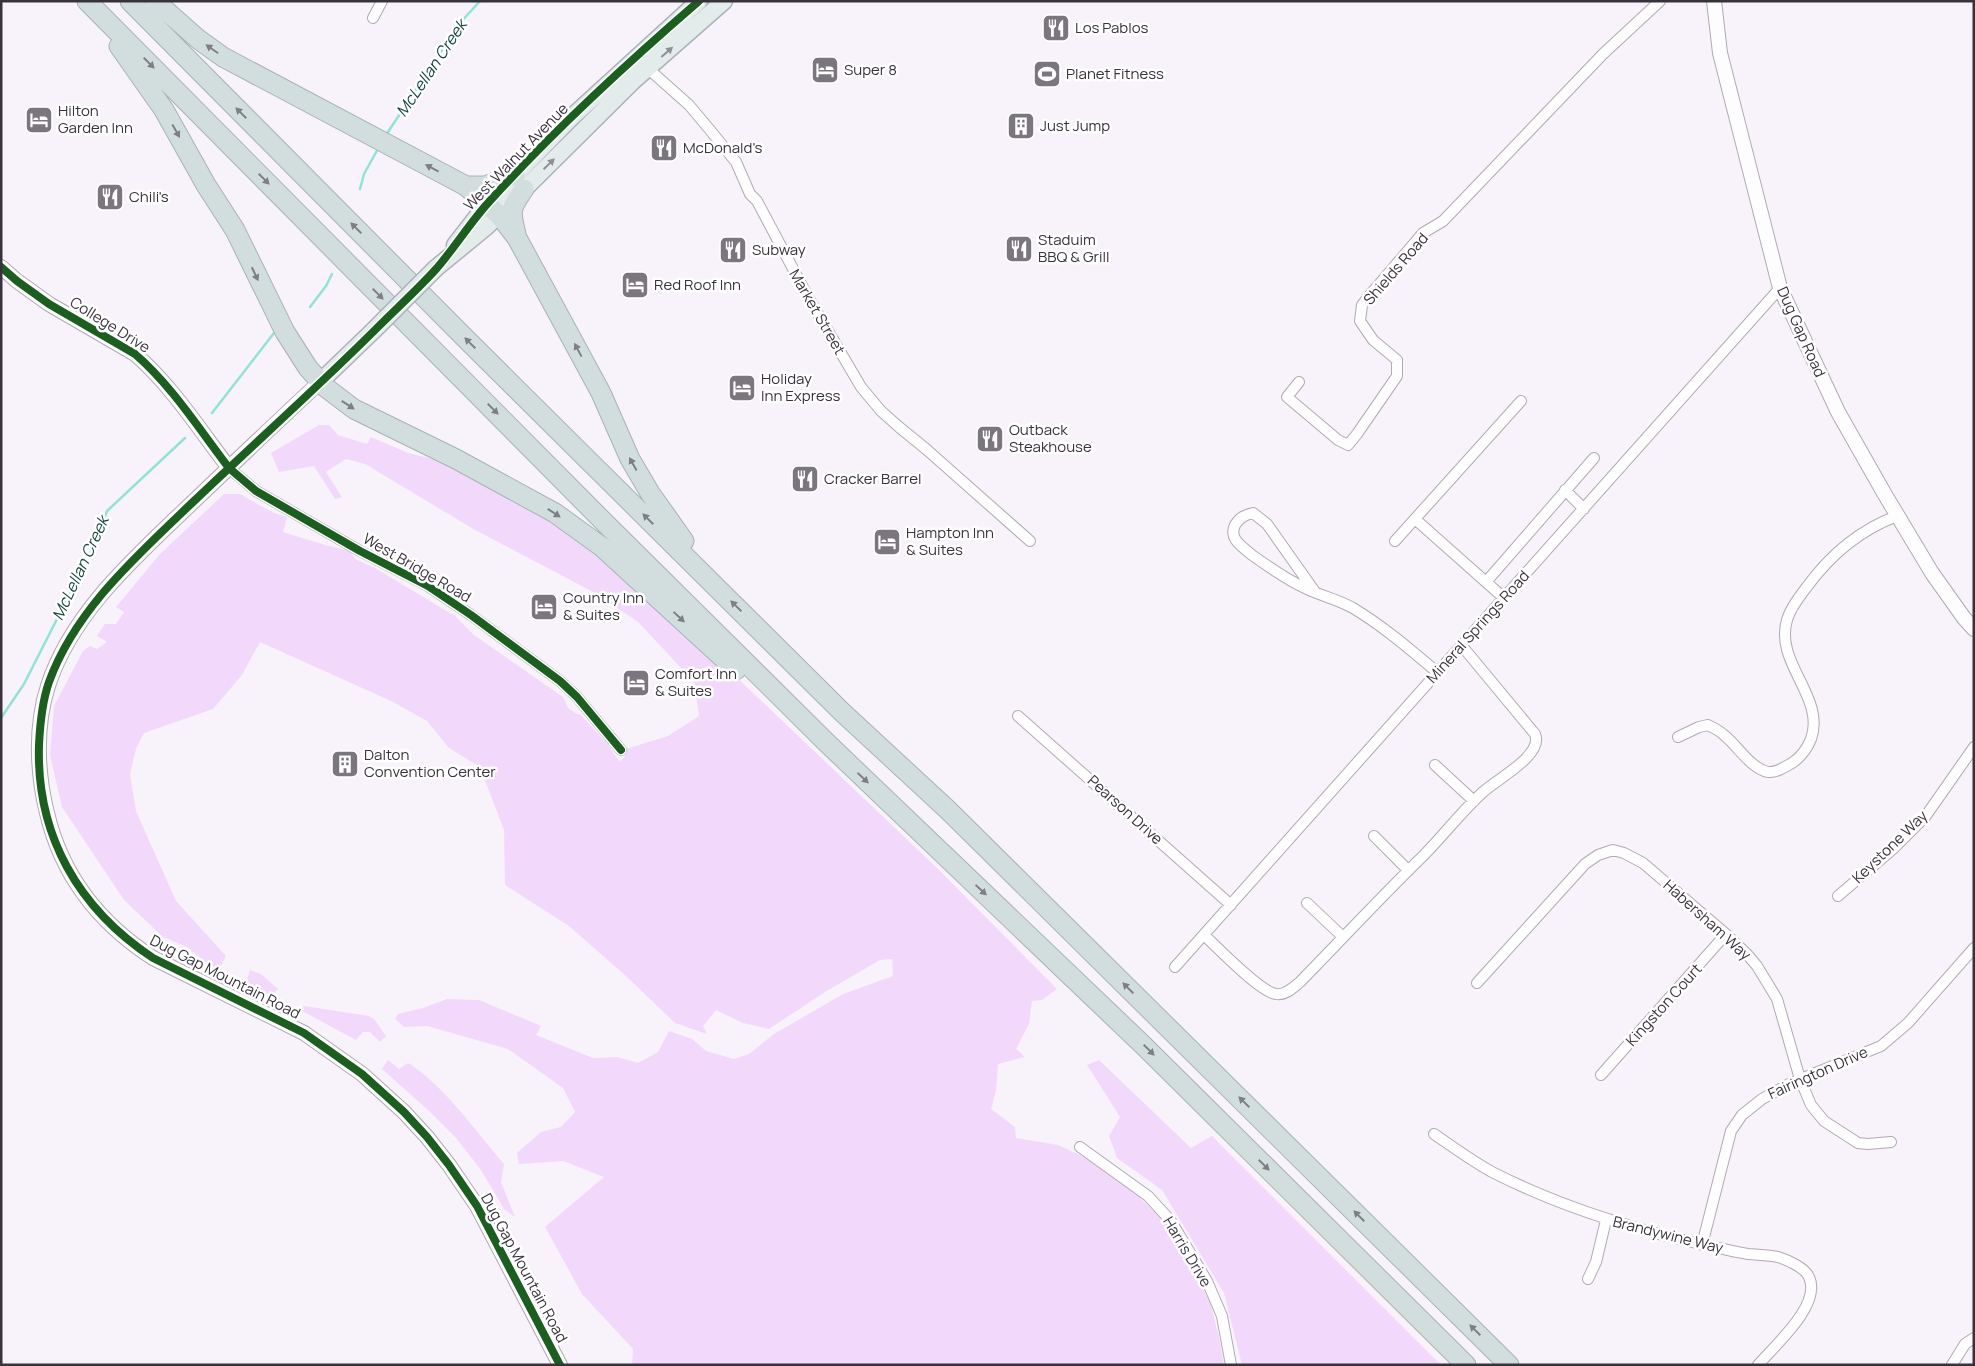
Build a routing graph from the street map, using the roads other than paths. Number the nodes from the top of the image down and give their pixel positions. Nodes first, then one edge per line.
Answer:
1 (87, 1) edge
2 (130, 1) edge
3 (154, 1) edge
4 (382, 1) edge
5 (699, 1) edge
6 (724, 1) edge
7 (1660, 1) edge
8 (1714, 1) edge
9 (102, 17) junction
10 (373, 18) dead end
11 (642, 63) junction
12 (519, 182) junction
13 (466, 186) junction
14 (493, 209) junction
15 (517, 238) junction
16 (1, 267) edge
17 (1780, 288) junction
18 (320, 382) junction
19 (1299, 382) dead end
20 (1521, 401) dead end
21 (1594, 458) dead end
22 (229, 468) junction
23 (1565, 490) junction
24 (1584, 509) junction
25 (1897, 516) junction
26 (1414, 519) junction
27 (1030, 541) dead end
28 (1395, 541) dead end
29 (707, 578) junction
30 (1486, 582) junction
31 (1315, 592) junction
32 (1504, 598) junction
33 (1974, 629) edge
34 (1462, 646) junction
35 (1438, 673) junction
36 (1018, 716) dead end
37 (1678, 737) dead end
38 (828, 744) junction
39 (1974, 747) edge
40 (621, 750) dead end
41 (1436, 765) dead end
42 (1474, 800) junction
43 (1374, 836) dead end
44 (1408, 870) junction
45 (1838, 896) dead end
46 (1307, 903) dead end
47 (1231, 905) junction
48 (1726, 934) junction
49 (1204, 935) junction
50 (1343, 937) junction
51 (1974, 948) edge
52 (1176, 967) dead end
53 (1477, 983) dead end
54 (1601, 1075) dead end
55 (1800, 1079) junction
56 (1434, 1134) dead end
57 (1891, 1142) dead end
58 (1080, 1147) dead end
59 (1606, 1220) junction
60 (1702, 1244) junction
61 (1588, 1279) dead end
62 (1974, 1338) edge
63 (560, 1365) edge
64 (1232, 1365) edge
65 (1466, 1365) edge
66 (1509, 1365) edge
67 (1758, 1365) edge
68 (1952, 1365) edge

1 - 9 highway
29 -> 2 highway
13 -> 3 highway
4 - 10 street
5 - 11 main road, West Walnut Avenue
11 -> 6 main road, West Walnut Avenue
7 - 19 street, Shields Road
8 - 17 street, Dug Gap Road
9 -> 18 highway
9 -> 38 highway
11 - 12 main road, West Walnut Avenue
11 - 27 street, Market Street
12 - 13 highway
12 - 14 main road, West Walnut Avenue
12 - 15 highway
13 - 14 highway
14 - 15 highway
14 - 18 main road, West Walnut Avenue, bridge
29 -> 15 highway
16 - 22 street, College Drive
17 - 24 street, Mineral Springs Road
17 - 25 street, Dug Gap Road
18 - 22 street, Dug Gap Mountain Road
18 -> 38 highway
20 - 26 street
21 - 23 street
22 - 40 street, West Bridge Road
22 - 63 street, Dug Gap Mountain Road
23 - 24 street
23 - 30 street
24 - 32 street, Mineral Springs Road
25 - 33 street, Dug Gap Road
25 - 37 street
26 - 28 street
26 - 30 street
66 -> 29 highway
30 - 32 street
31 - 31 street
31 - 35 street
32 - 34 street, Mineral Springs Road
34 - 35 street, Mineral Springs Road
34 - 42 street
35 - 47 street, Mineral Springs Road
36 - 47 street, Pearson Drive
38 -> 65 highway
39 - 45 street, Keystone Way
41 - 42 street
42 - 44 street
43 - 44 street
44 - 50 street
46 - 50 street
47 - 49 street, Mineral Springs Road
48 - 53 street, Habersham Way
48 - 54 street, Kingston Court
48 - 55 street, Habersham Way
49 - 50 street
49 - 52 street, Mineral Springs Road
51 - 55 street, Fairington Drive
55 - 57 street, Habersham Way
55 - 60 street, Fairington Drive
56 - 59 street, Brandywine Way
58 - 64 street, Harris Drive
59 - 60 street, Brandywine Way
59 - 61 street
60 - 67 street, Brandywine Way
62 - 68 street

